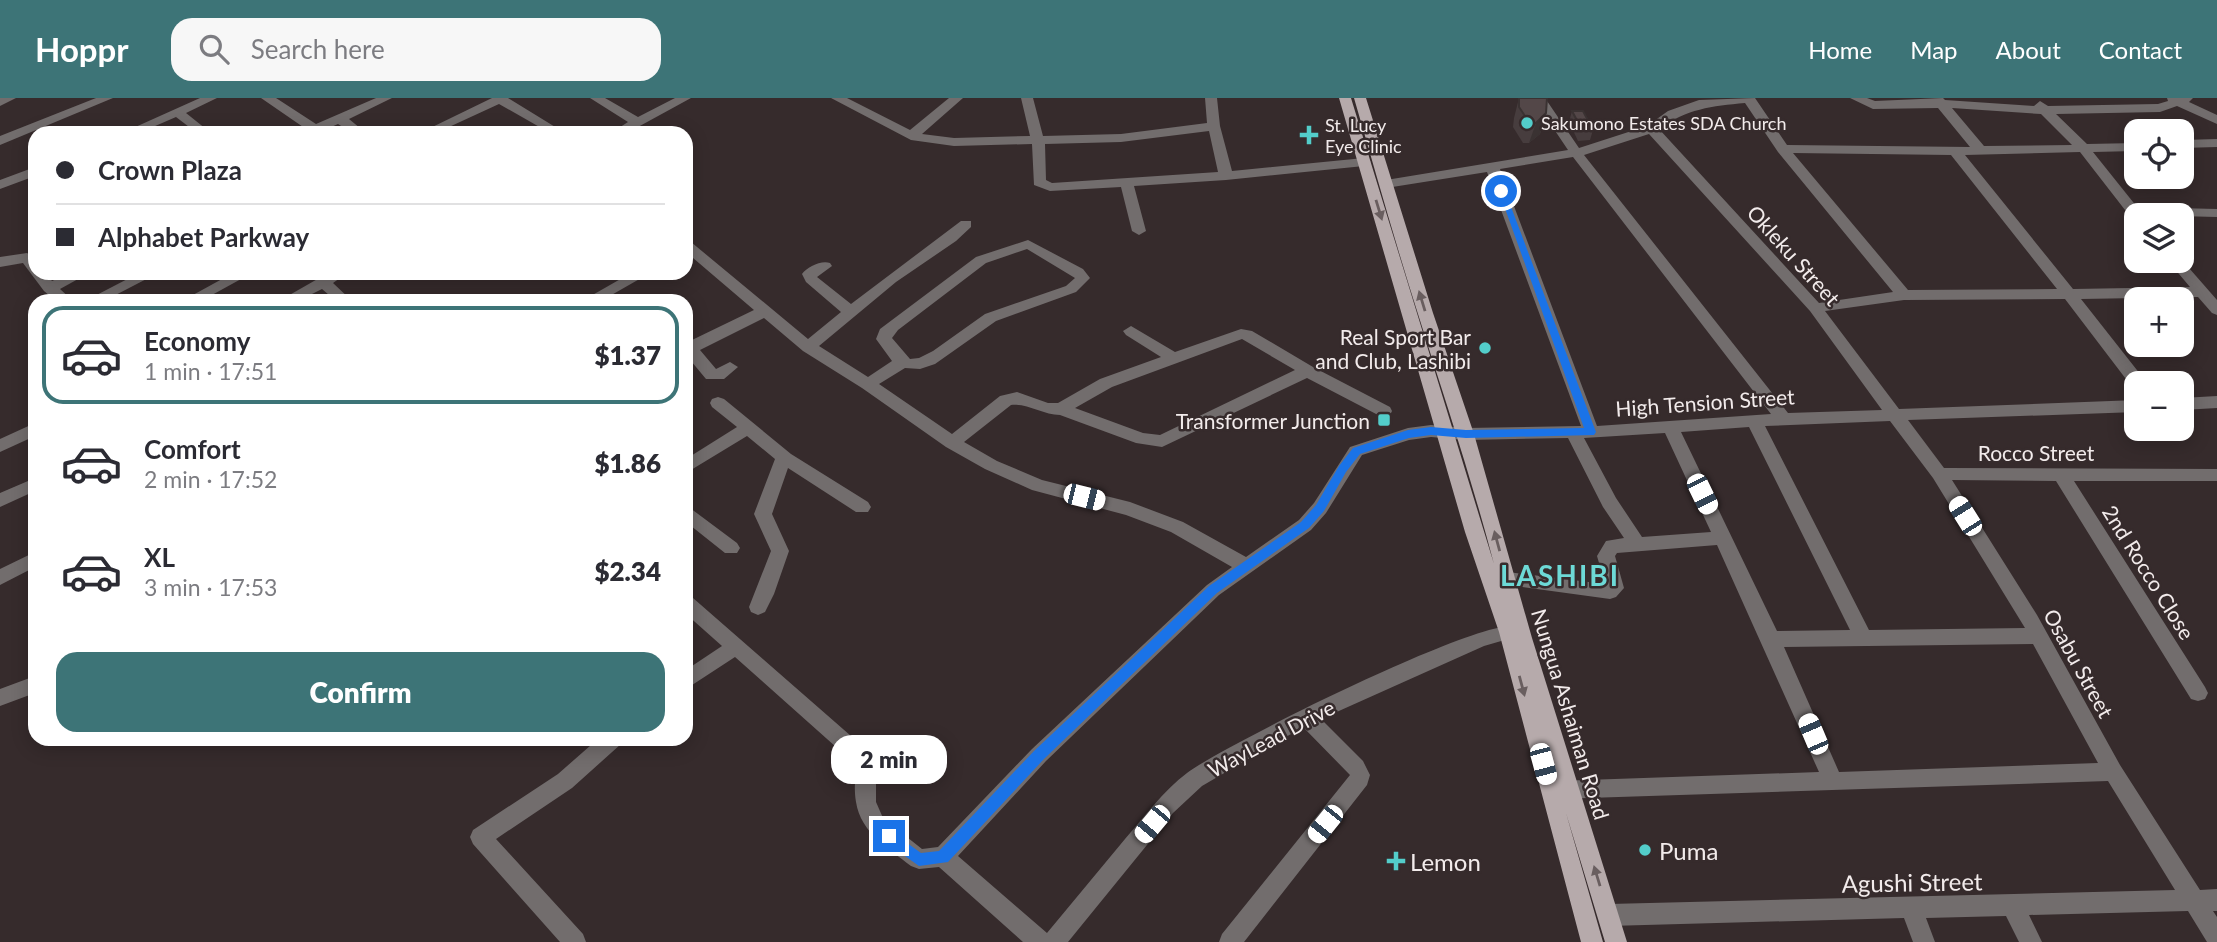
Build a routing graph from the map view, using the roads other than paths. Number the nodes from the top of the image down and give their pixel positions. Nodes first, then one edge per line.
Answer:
1 (10, 98) edge
2 (107, 98) edge
3 (211, 98) edge
4 (268, 98) edge
5 (596, 98) edge
6 (685, 98) edge
7 (837, 98) edge
8 (957, 98) edge
9 (1027, 98) edge
10 (1211, 98) edge
11 (1345, 98) edge
12 (1360, 98) edge
13 (1539, 98) edge
14 (1856, 98) edge
15 (2035, 98) edge
16 (382, 99) edge
17 (501, 99) edge
18 (1749, 99) edge
19 (2179, 99) edge
20 (1939, 101) edge
21 (0, 102) edge
22 (2044, 110) junction
23 (177, 112) junction
24 (340, 118) junction
25 (2217, 120) edge
26 (637, 122) junction
27 (444, 125) edge
28 (37, 126) edge
29 (144, 126) edge
30 (196, 126) edge
31 (304, 126) edge
32 (322, 126) edge
33 (351, 126) edge
34 (547, 126) edge
35 (630, 126) edge
36 (1214, 126) junction
37 (28, 130) edge
38 (1652, 130) junction
39 (911, 135) junction
40 (0, 141) edge
41 (1038, 141) junction
42 (2217, 142) edge
43 (2194, 143) edge
44 (2124, 147) edge
45 (1783, 149) junction
46 (2084, 149) junction
47 (1980, 150) junction
48 (1955, 151) junction
49 (1577, 153) junction
50 (1364, 162) junction
51 (1492, 167) junction
52 (28, 174) edge
53 (1226, 176) junction
54 (1126, 181) junction
55 (1386, 184) junction
56 (0, 185) edge
57 (2126, 203) edge
58 (2194, 213) edge
59 (2217, 213) edge
60 (966, 224) dead end
61 (1139, 231) dead end
62 (693, 252) edge
63 (28, 260) edge
64 (0, 262) edge
65 (825, 266) dead end
66 (2185, 273) edge
67 (44, 280) edge
68 (67, 280) edge
69 (136, 280) edge
70 (231, 280) edge
71 (327, 280) edge
72 (630, 280) edge
73 (323, 282) junction
74 (50, 288) junction
75 (2202, 292) junction
76 (57, 294) edge
77 (107, 294) edge
78 (203, 294) edge
79 (300, 294) edge
80 (337, 294) edge
81 (603, 294) edge
82 (2069, 294) junction
83 (1904, 295) junction
84 (1815, 308) junction
85 (2217, 310) edge
86 (763, 312) junction
87 (851, 312) junction
88 (1131, 331) dead end
89 (693, 344) edge
90 (808, 347) junction
91 (693, 354) edge
92 (1175, 359) junction
93 (902, 362) junction
94 (730, 367) dead end
95 (1307, 371) junction
96 (2129, 371) edge
97 (868, 383) junction
98 (2217, 402) edge
99 (718, 403) dead end
100 (2194, 403) edge
101 (2124, 406) edge
102 (1061, 409) junction
103 (1384, 411) dead end
104 (1895, 415) junction
105 (1784, 419) junction
106 (1755, 422) junction
107 (1670, 427) junction
108 (748, 428) junction
109 (28, 432) edge
110 (1445, 432) junction
111 (1582, 432) junction
112 (1466, 434) junction
113 (952, 443) junction
114 (0, 446) edge
115 (785, 458) junction
116 (693, 463) edge
117 (1939, 474) junction
118 (2217, 475) edge
119 (2063, 476) junction
120 (28, 487) edge
121 (0, 500) edge
122 (862, 507) dead end
123 (693, 518) edge
124 (1723, 538) junction
125 (1639, 546) junction
126 (731, 548) dead end
127 (28, 563) edge
128 (1247, 566) junction
129 (0, 578) edge
130 (1507, 579) junction
131 (758, 607) dead end
132 (693, 609) edge
133 (1508, 632) junction
134 (2037, 636) junction
135 (1771, 639) junction
136 (1864, 639) junction
137 (735, 647) junction
138 (693, 676) edge
139 (28, 687) edge
140 (2198, 693) dead end
141 (0, 698) edge
142 (1305, 716) junction
143 (605, 746) edge
144 (2113, 772) junction
145 (1833, 781) junction
146 (1560, 790) junction
147 (943, 857) junction
148 (2206, 901) edge
149 (2013, 907) junction
150 (1911, 908) junction
151 (1609, 915) junction
152 (2217, 937) edge
153 (575, 942) edge
154 (1040, 942) edge
155 (1054, 942) edge
156 (1230, 942) edge
157 (1592, 942) edge
158 (1616, 942) edge
159 (1924, 942) edge
160 (2031, 942) edge

1 - 21 street
2 - 28 street
3 - 23 street
4 - 31 street
5 - 26 street
6 - 26 street
7 - 39 street
8 - 39 street
9 - 41 street
10 - 36 street
11 - 50 main road, Nungua Ashaiman Road
12 - 55 main road, Nungua Ashaiman Road
13 - 49 street
14 - 20 street
15 - 22 street
16 - 24 street
17 - 27 street
17 - 34 street
18 - 38 street
18 - 45 street
19 - 22 street
19 - 25 street
20 - 22 street
20 - 47 street
22 - 46 street
23 - 29 street
23 - 30 street
24 - 32 street
24 - 33 street
26 - 35 street
36 - 41 street
36 - 53 street
37 - 40 street
38 - 49 street
38 - 84 street, Okleku Street
39 - 41 street
41 - 54 street
42 - 43 street
44 - 46 street
45 - 48 street
45 - 83 street
46 - 47 street
46 - 57 street
47 - 48 street
48 - 82 street
49 - 51 street
49 - 105 street
50 - 53 street
50 -> 110 main road, Nungua Ashaiman Road
51 - 55 street
51 - 111 street
52 - 56 street
53 - 54 street
54 - 61 street
112 -> 55 main road, Nungua Ashaiman Road
58 - 59 street
60 - 87 street
62 - 86 street
63 - 64 street
65 - 87 street
66 - 75 street
67 - 74 street
68 - 74 street
69 - 77 street
70 - 78 street
71 - 73 street
72 - 81 street
73 - 79 street
73 - 80 street
74 - 76 street
75 - 82 street
75 - 85 street
82 - 83 street
82 - 96 street
83 - 84 street
84 - 104 street, Okleku Street
86 - 89 street
86 - 90 street
87 - 90 street
88 - 92 street
90 - 97 street
91 - 94 street
92 - 95 street
92 - 102 street
93 - 93 street
93 - 97 street
95 - 102 street
95 - 103 street
97 - 113 street
98 - 100 street
99 - 108 street
101 - 104 street, High Tension Street
102 - 113 street
104 - 105 street, High Tension Street
104 - 117 street, Osabu Street
105 - 106 street, High Tension Street
106 - 107 street, High Tension Street
106 - 136 street
107 - 111 street, High Tension Street
107 - 124 street
108 - 115 street
108 - 116 street
109 - 114 street
110 - 112 street, High Tension Street
110 - 128 street, High Tension Street
110 - 133 main road, Nungua Ashaiman Road
111 - 112 street, High Tension Street
111 - 125 street
130 -> 112 main road, Nungua Ashaiman Road
113 - 128 street
115 - 122 street
115 - 131 street
117 - 119 street, Rocco Street
117 - 134 street, Osabu Street
118 - 119 street, Rocco Street
119 - 140 street, 2nd Rocco Close
120 - 121 street
123 - 126 street
124 - 125 street
124 - 135 street
125 - 130 street
127 - 129 street
128 - 147 street, High Tension Street
130 - 146 main road, Nungua Ashaiman Road
132 - 137 street
133 - 142 street, WayLead Drive
133 -> 146 main road, Nungua Ashaiman Road
134 - 136 street
134 - 144 street, Osabu Street
135 - 136 street
135 - 145 street
137 - 138 street
137 - 147 street
139 - 141 street
142 - 155 street, WayLead Drive
142 - 156 street
143 - 153 street
144 - 145 street
144 - 148 street, Osabu Street
145 - 146 street
151 -> 146 main road, Nungua Ashaiman Road
146 - 157 main road, Nungua Ashaiman Road
147 - 154 street
148 - 149 street, Agushi Street
148 - 152 street, Osabu Street
149 - 150 street, Agushi Street
149 - 160 street
150 - 151 street, Agushi Street
150 - 159 street
151 - 158 main road, Nungua Ashaiman Road

